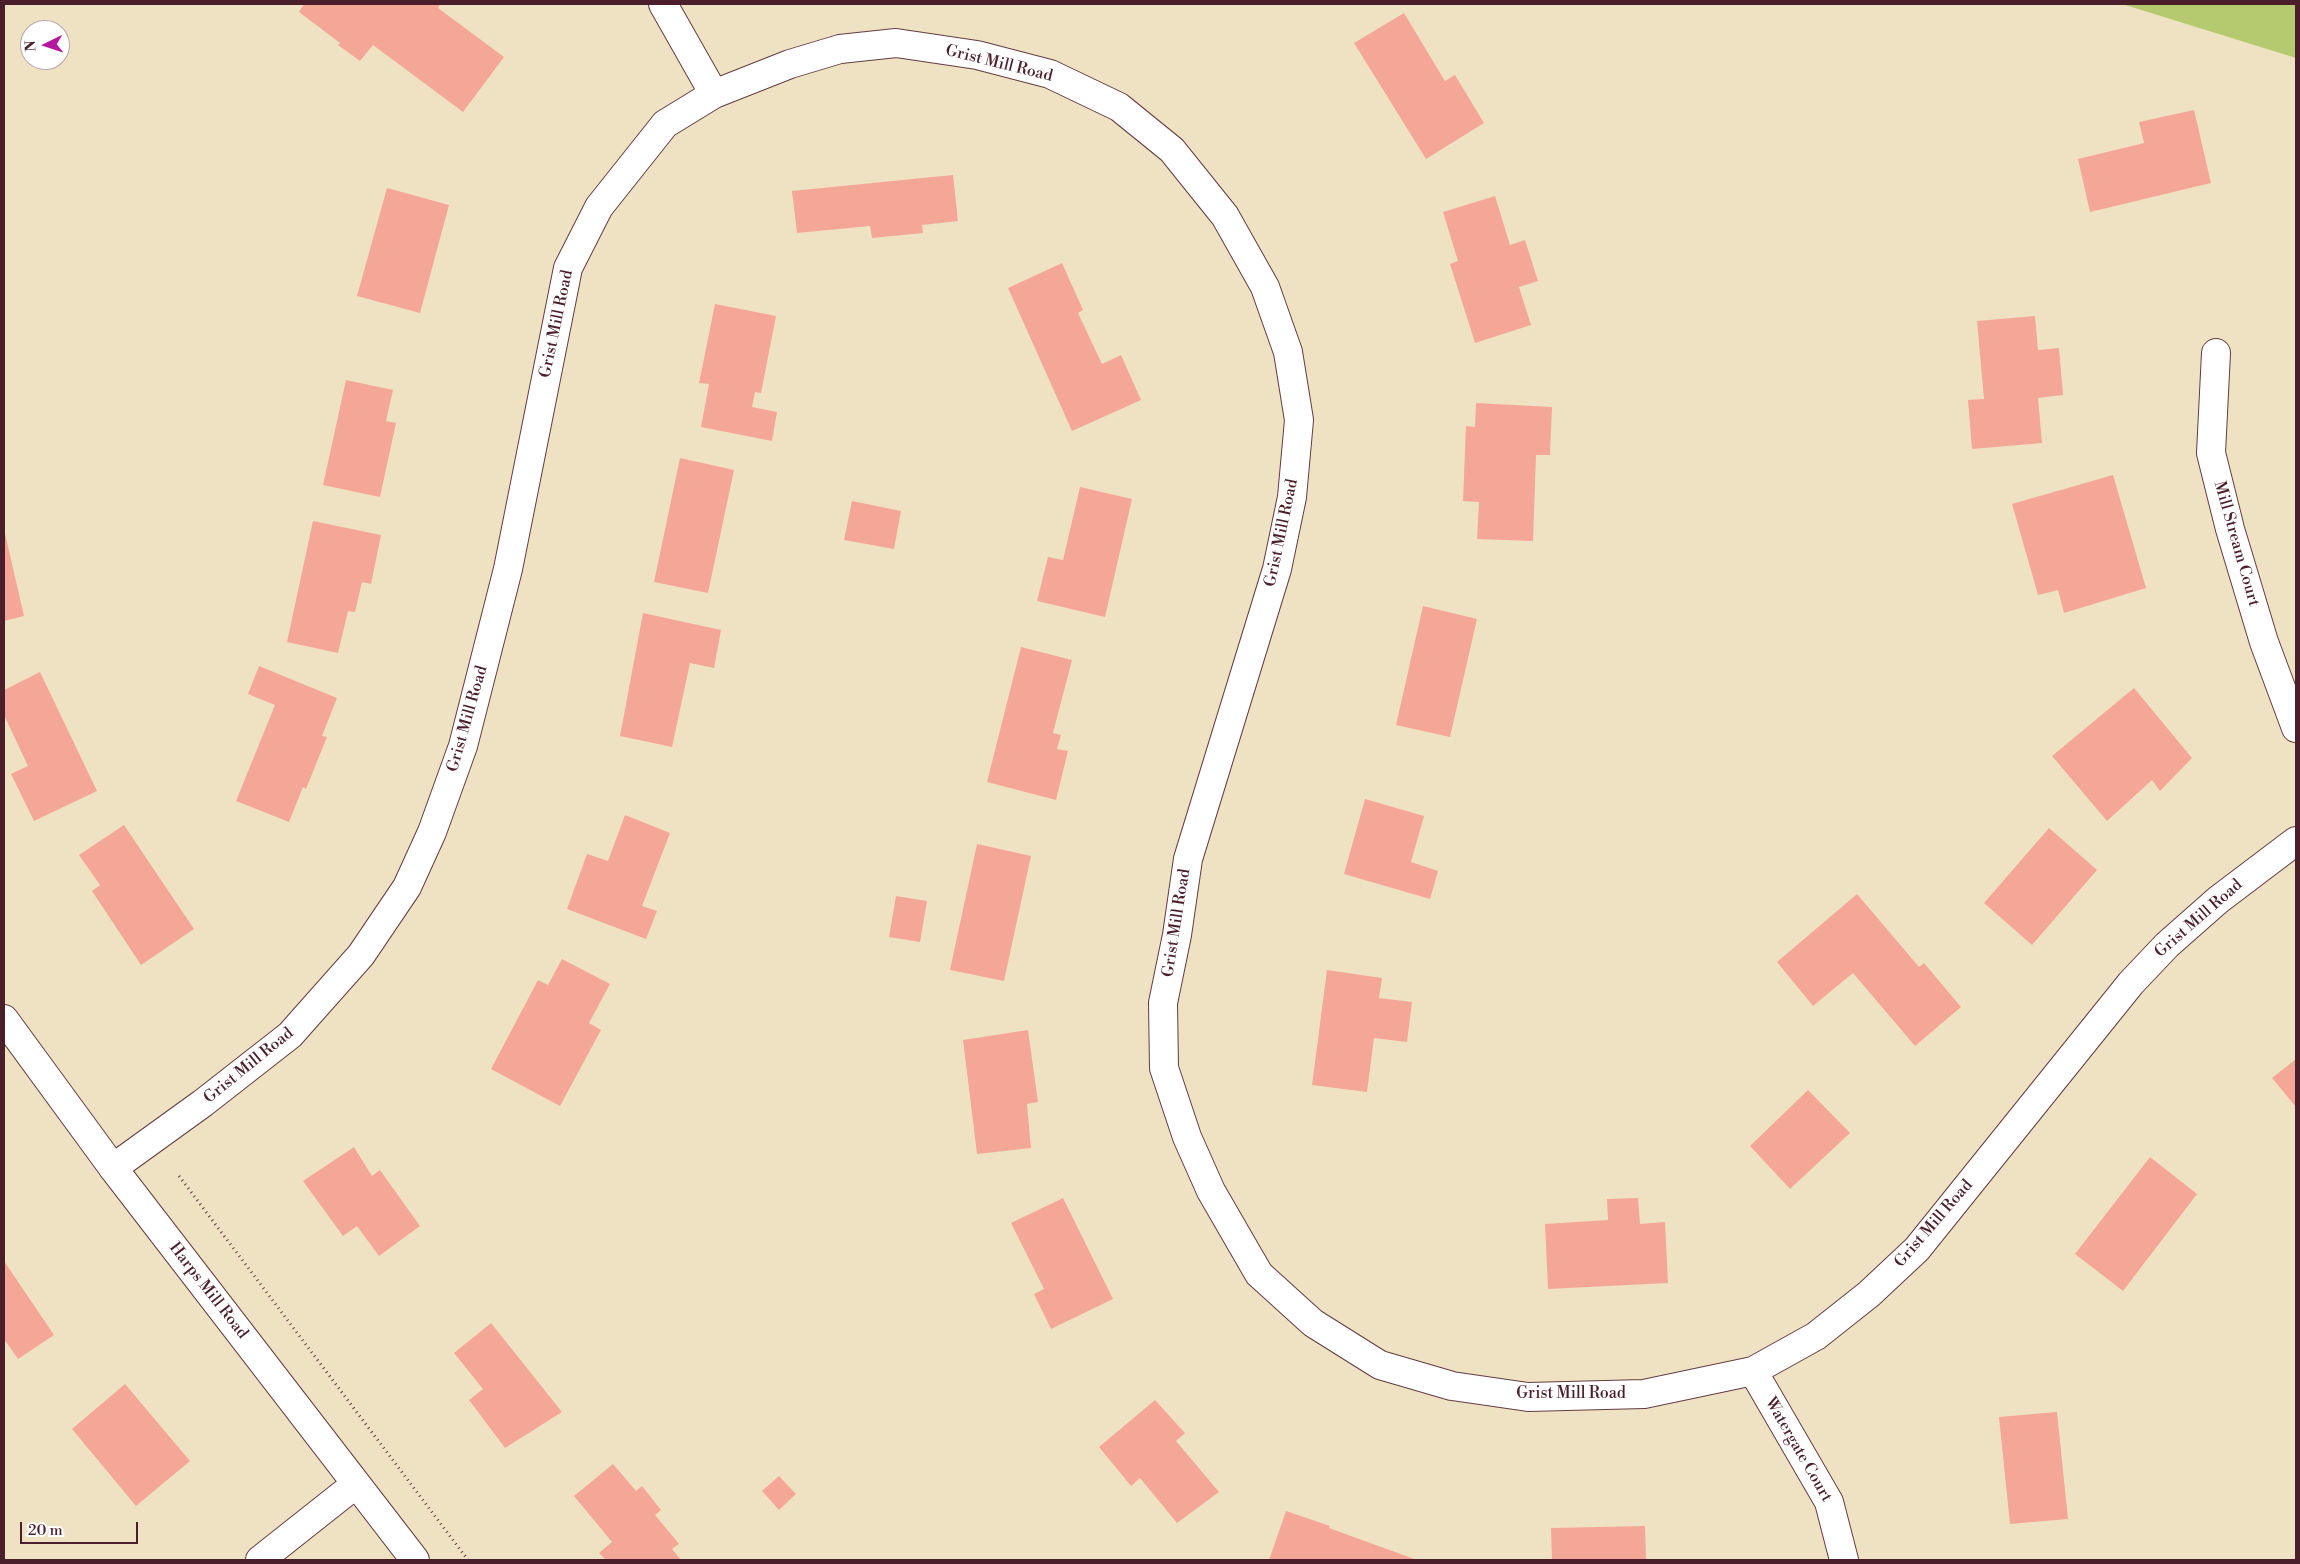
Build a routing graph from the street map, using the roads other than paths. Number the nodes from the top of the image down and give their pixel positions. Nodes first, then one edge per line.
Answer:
1 (662, 4) edge
2 (714, 94) junction
3 (2216, 353) dead end
4 (2296, 728) edge
5 (2296, 841) edge
6 (4, 1019) edge
7 (113, 1168) junction
8 (1753, 1371) junction
9 (356, 1484) junction
10 (260, 1560) edge
11 (416, 1560) edge
12 (1844, 1560) edge

1 - 2 street
2 - 7 street, Grist Mill Road
2 - 8 street, Grist Mill Road
3 - 4 street, Mill Stream Court
5 - 8 street, Grist Mill Road
6 - 7 street, Harps Mill Road
7 - 9 street, Harps Mill Road
8 - 12 street, Watergate Court
9 - 10 street
9 - 11 street, Harps Mill Road

